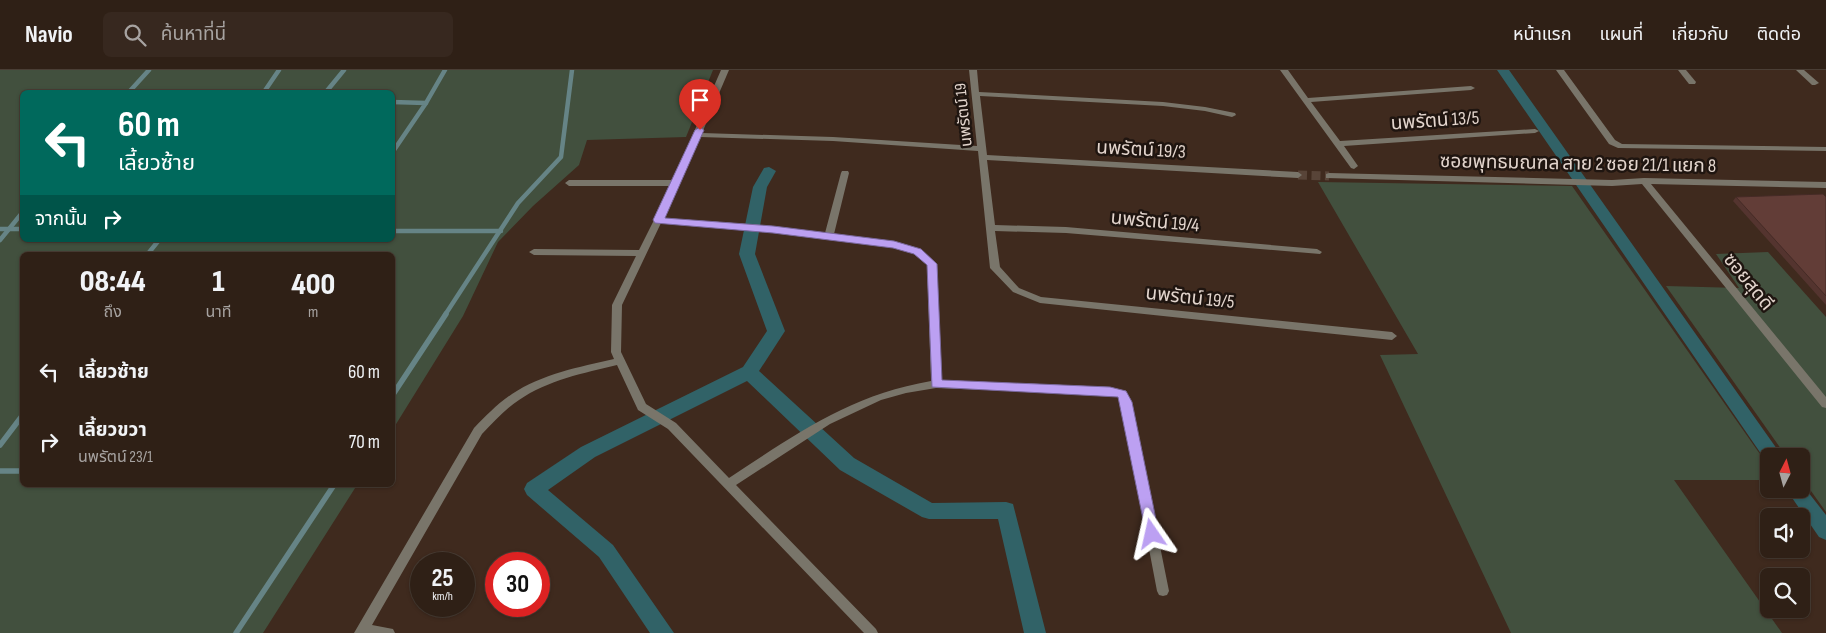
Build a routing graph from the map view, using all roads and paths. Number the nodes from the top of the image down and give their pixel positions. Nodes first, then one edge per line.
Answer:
1 (725, 70) edge
2 (973, 70) edge
3 (1284, 70) edge
4 (1560, 70) edge
5 (1682, 70) edge
6 (1800, 70) edge
7 (1692, 82) dead end
8 (1815, 83) dead end
9 (1471, 88) dead end
10 (976, 94) junction
11 (1306, 100) junction
12 (1232, 115) dead end
13 (1535, 131) dead end
14 (697, 135) junction
15 (1338, 144) junction
16 (1826, 149) edge
17 (982, 153) junction
18 (1354, 166) dead end
19 (845, 173) dead end
20 (1298, 175) tunnel mouth
21 (1329, 176) tunnel mouth
22 (1644, 181) junction
23 (570, 183) dead end
24 (676, 183) junction
25 (1826, 185) edge
26 (658, 220) junction
27 (990, 228) junction
28 (829, 236) junction
29 (534, 252) dead end
30 (1318, 252) dead end
31 (643, 253) junction
32 (995, 268) joint
33 (1392, 336) dead end
34 (620, 361) junction
35 (936, 384) junction
36 (1826, 404) edge
37 (728, 484) junction
38 (1163, 590) dead end
39 (361, 631) edge
40 (390, 633) edge
41 (872, 633) edge

1 - 14 street
2 - 10 street, นพรัตน์ 19
3 - 11 street
4 - 16 street
5 - 7 street
6 - 8 street
9 - 11 street
10 - 12 street
10 - 17 street, นพรัตน์ 19
11 - 15 street
13 - 15 street, นพรัตน์ 13/5
14 - 17 street, นพรัตน์ 19/3
14 - 24 street
15 - 18 street
17 - 20 street, นพรัตน์ 19/3
17 - 27 street, นพรัตน์ 19
19 - 28 street
21 - 22 street, ซอยพุทธมณฑล สาย 2 ซอย 21/1 แยก 8
22 - 25 street, ซอยพุทธมณฑล สาย 2 ซอย 21/1 แยก 8
22 - 36 street, ซอยสุดดี
23 - 24 street
24 - 26 street
26 - 28 street
26 - 31 street
27 - 30 street, นพรัตน์ 19/4
27 - 32 street, นพรัตน์ 19
28 - 35 street
29 - 31 street
31 - 34 street
32 - 33 street, นพรัตน์ 19/5
34 - 37 street
34 - 39 street
35 - 37 street
35 - 38 street
37 - 41 street
39 - 40 street

